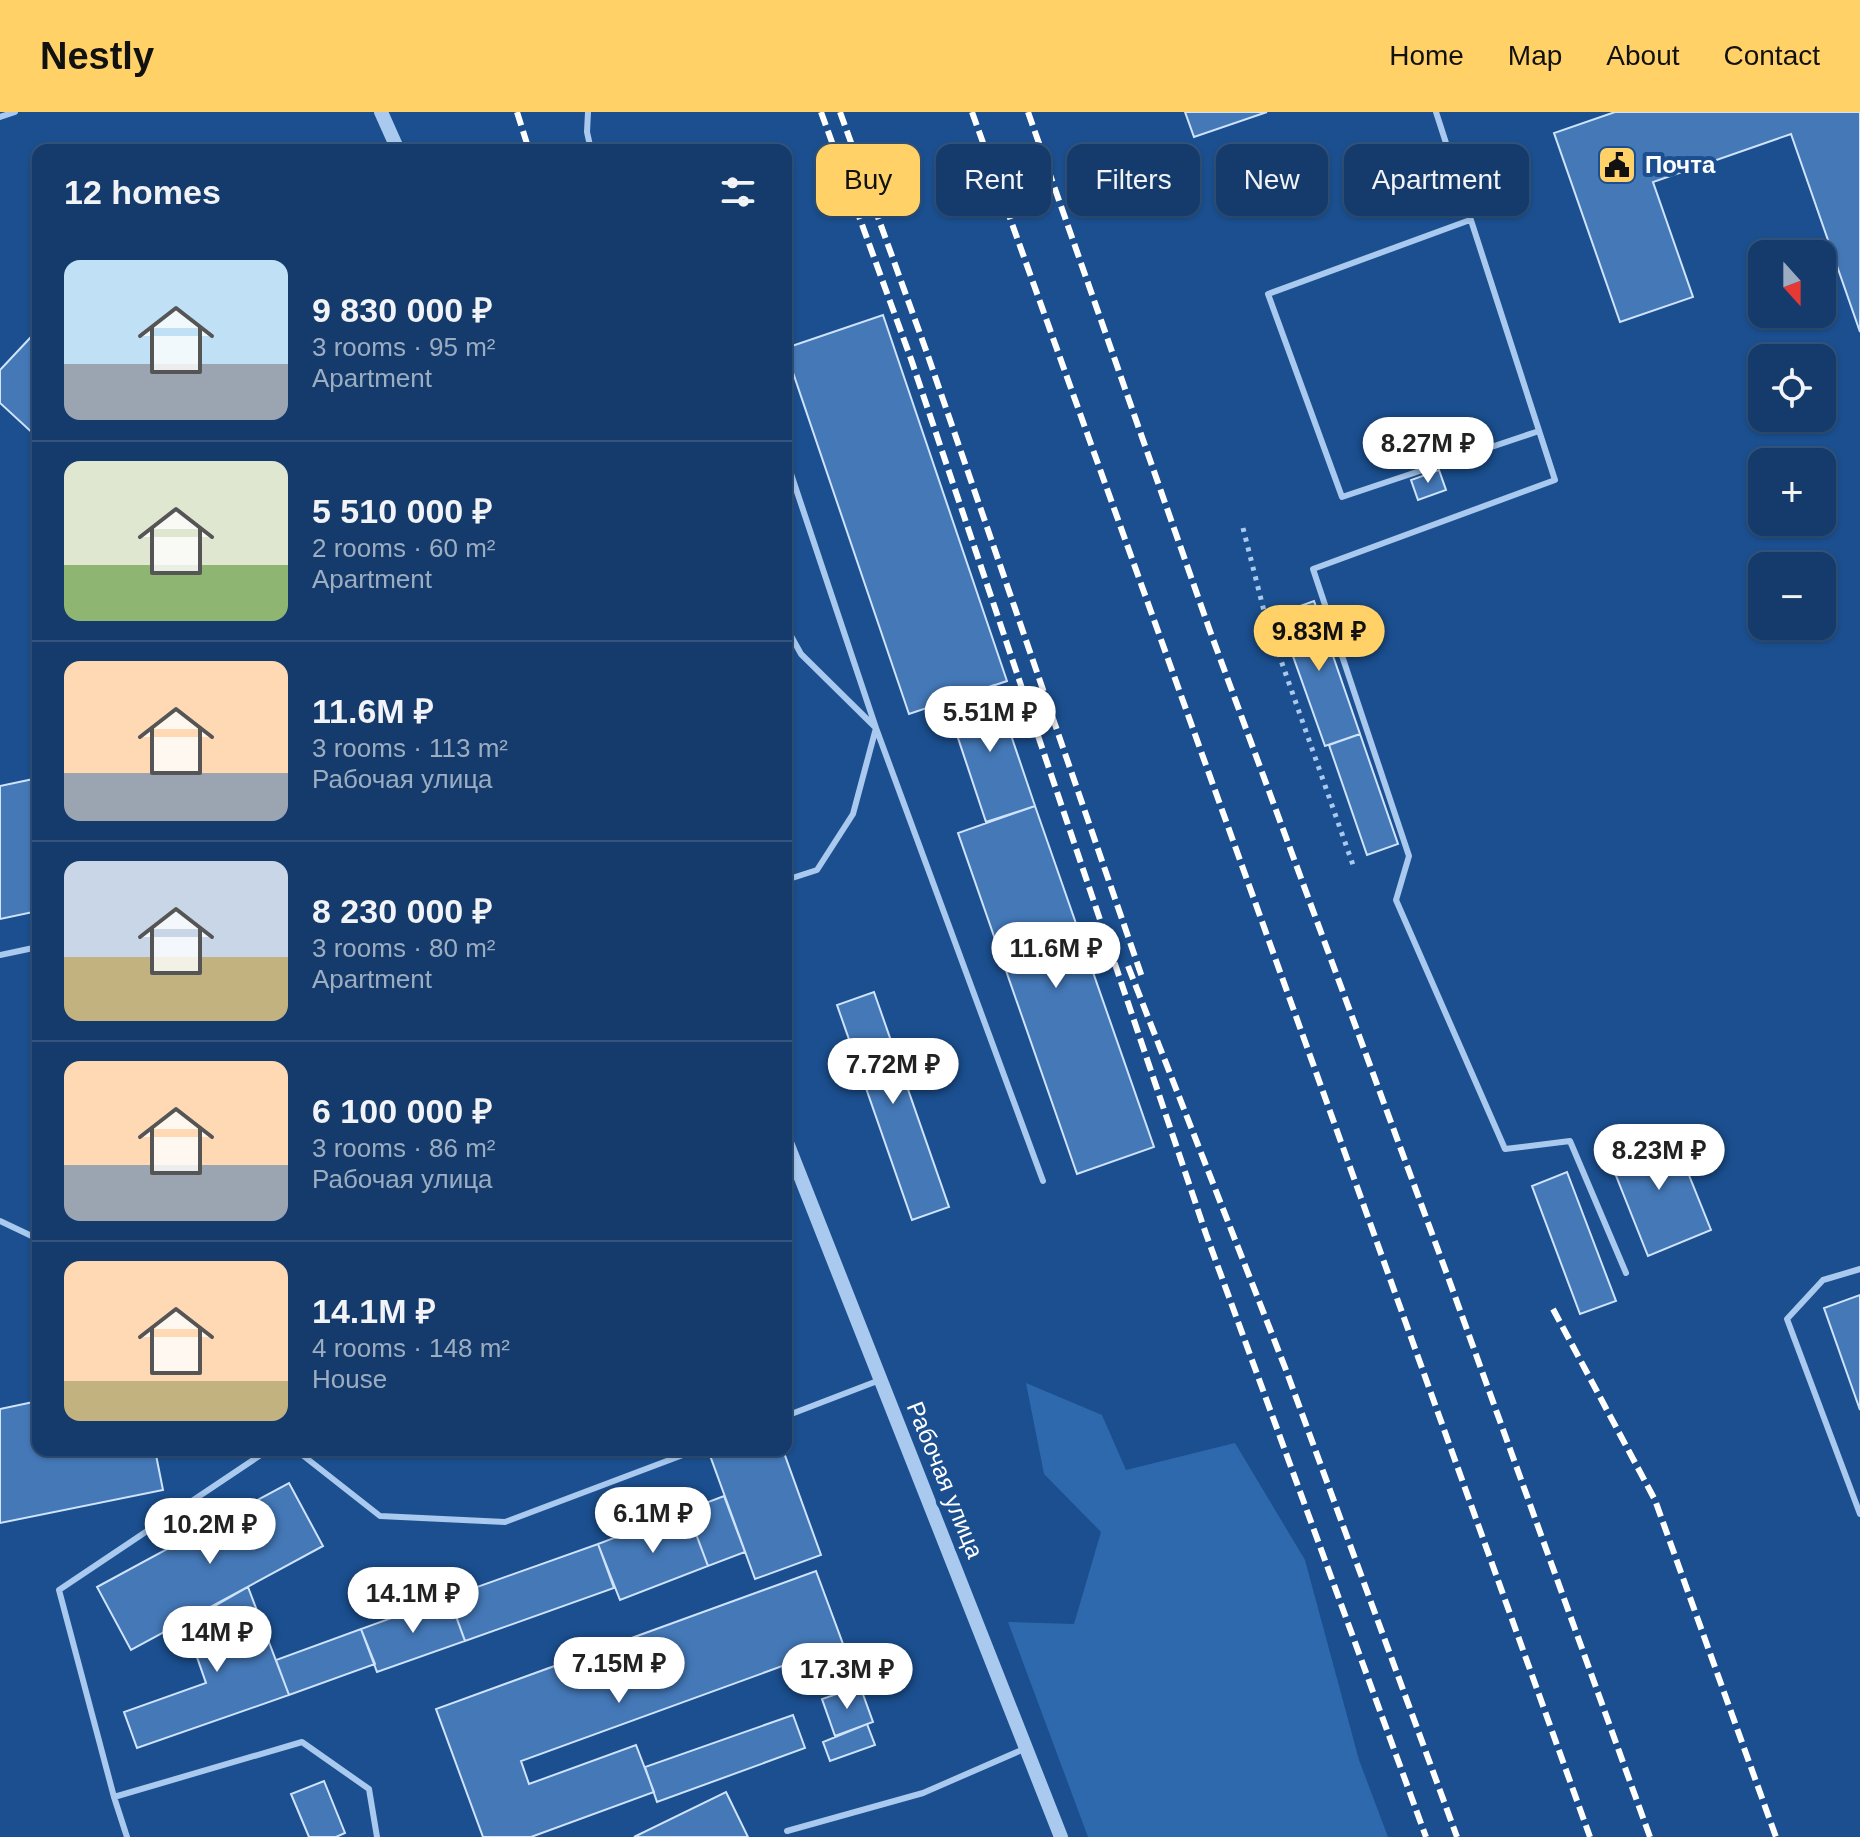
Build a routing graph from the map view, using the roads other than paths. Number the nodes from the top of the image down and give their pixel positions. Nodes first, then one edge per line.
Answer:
1 (15, 112) edge
2 (381, 112) edge
3 (588, 112) edge
4 (1436, 112) edge
5 (0, 117) edge
6 (395, 144) edge
7 (590, 144) edge
8 (1470, 220) junction
9 (1539, 431) junction
10 (792, 477) edge
11 (792, 638) edge
12 (876, 728) junction
13 (792, 878) edge
14 (32, 948) edge
15 (0, 955) edge
16 (792, 1155) edge
17 (1043, 1181) dead end
18 (0, 1221) edge
19 (32, 1236) edge
20 (1860, 1269) edge
21 (1626, 1273) dead end
22 (882, 1379) junction
23 (792, 1414) edge
24 (259, 1456) edge
25 (304, 1456) edge
26 (679, 1456) edge
27 (1860, 1514) edge
28 (1027, 1747) junction
29 (114, 1797) junction
30 (787, 1831) dead end
31 (127, 1837) edge
32 (377, 1837) edge
33 (1061, 1837) edge

1 - 5 lane
2 - 6 street
3 - 7 lane
4 - 8 lane
8 - 9 lane
8 - 9 lane
9 - 21 lane
10 - 12 lane
11 - 12 lane
12 - 13 lane
12 - 17 lane
14 - 15 lane
16 - 22 street, Рабочая улица
18 - 19 lane
20 - 27 lane
22 - 23 lane
22 - 28 street, Рабочая улица
24 - 29 lane
25 - 26 lane
28 - 30 lane
28 - 33 street, Рабочая улица
29 - 31 lane
29 - 32 lane

